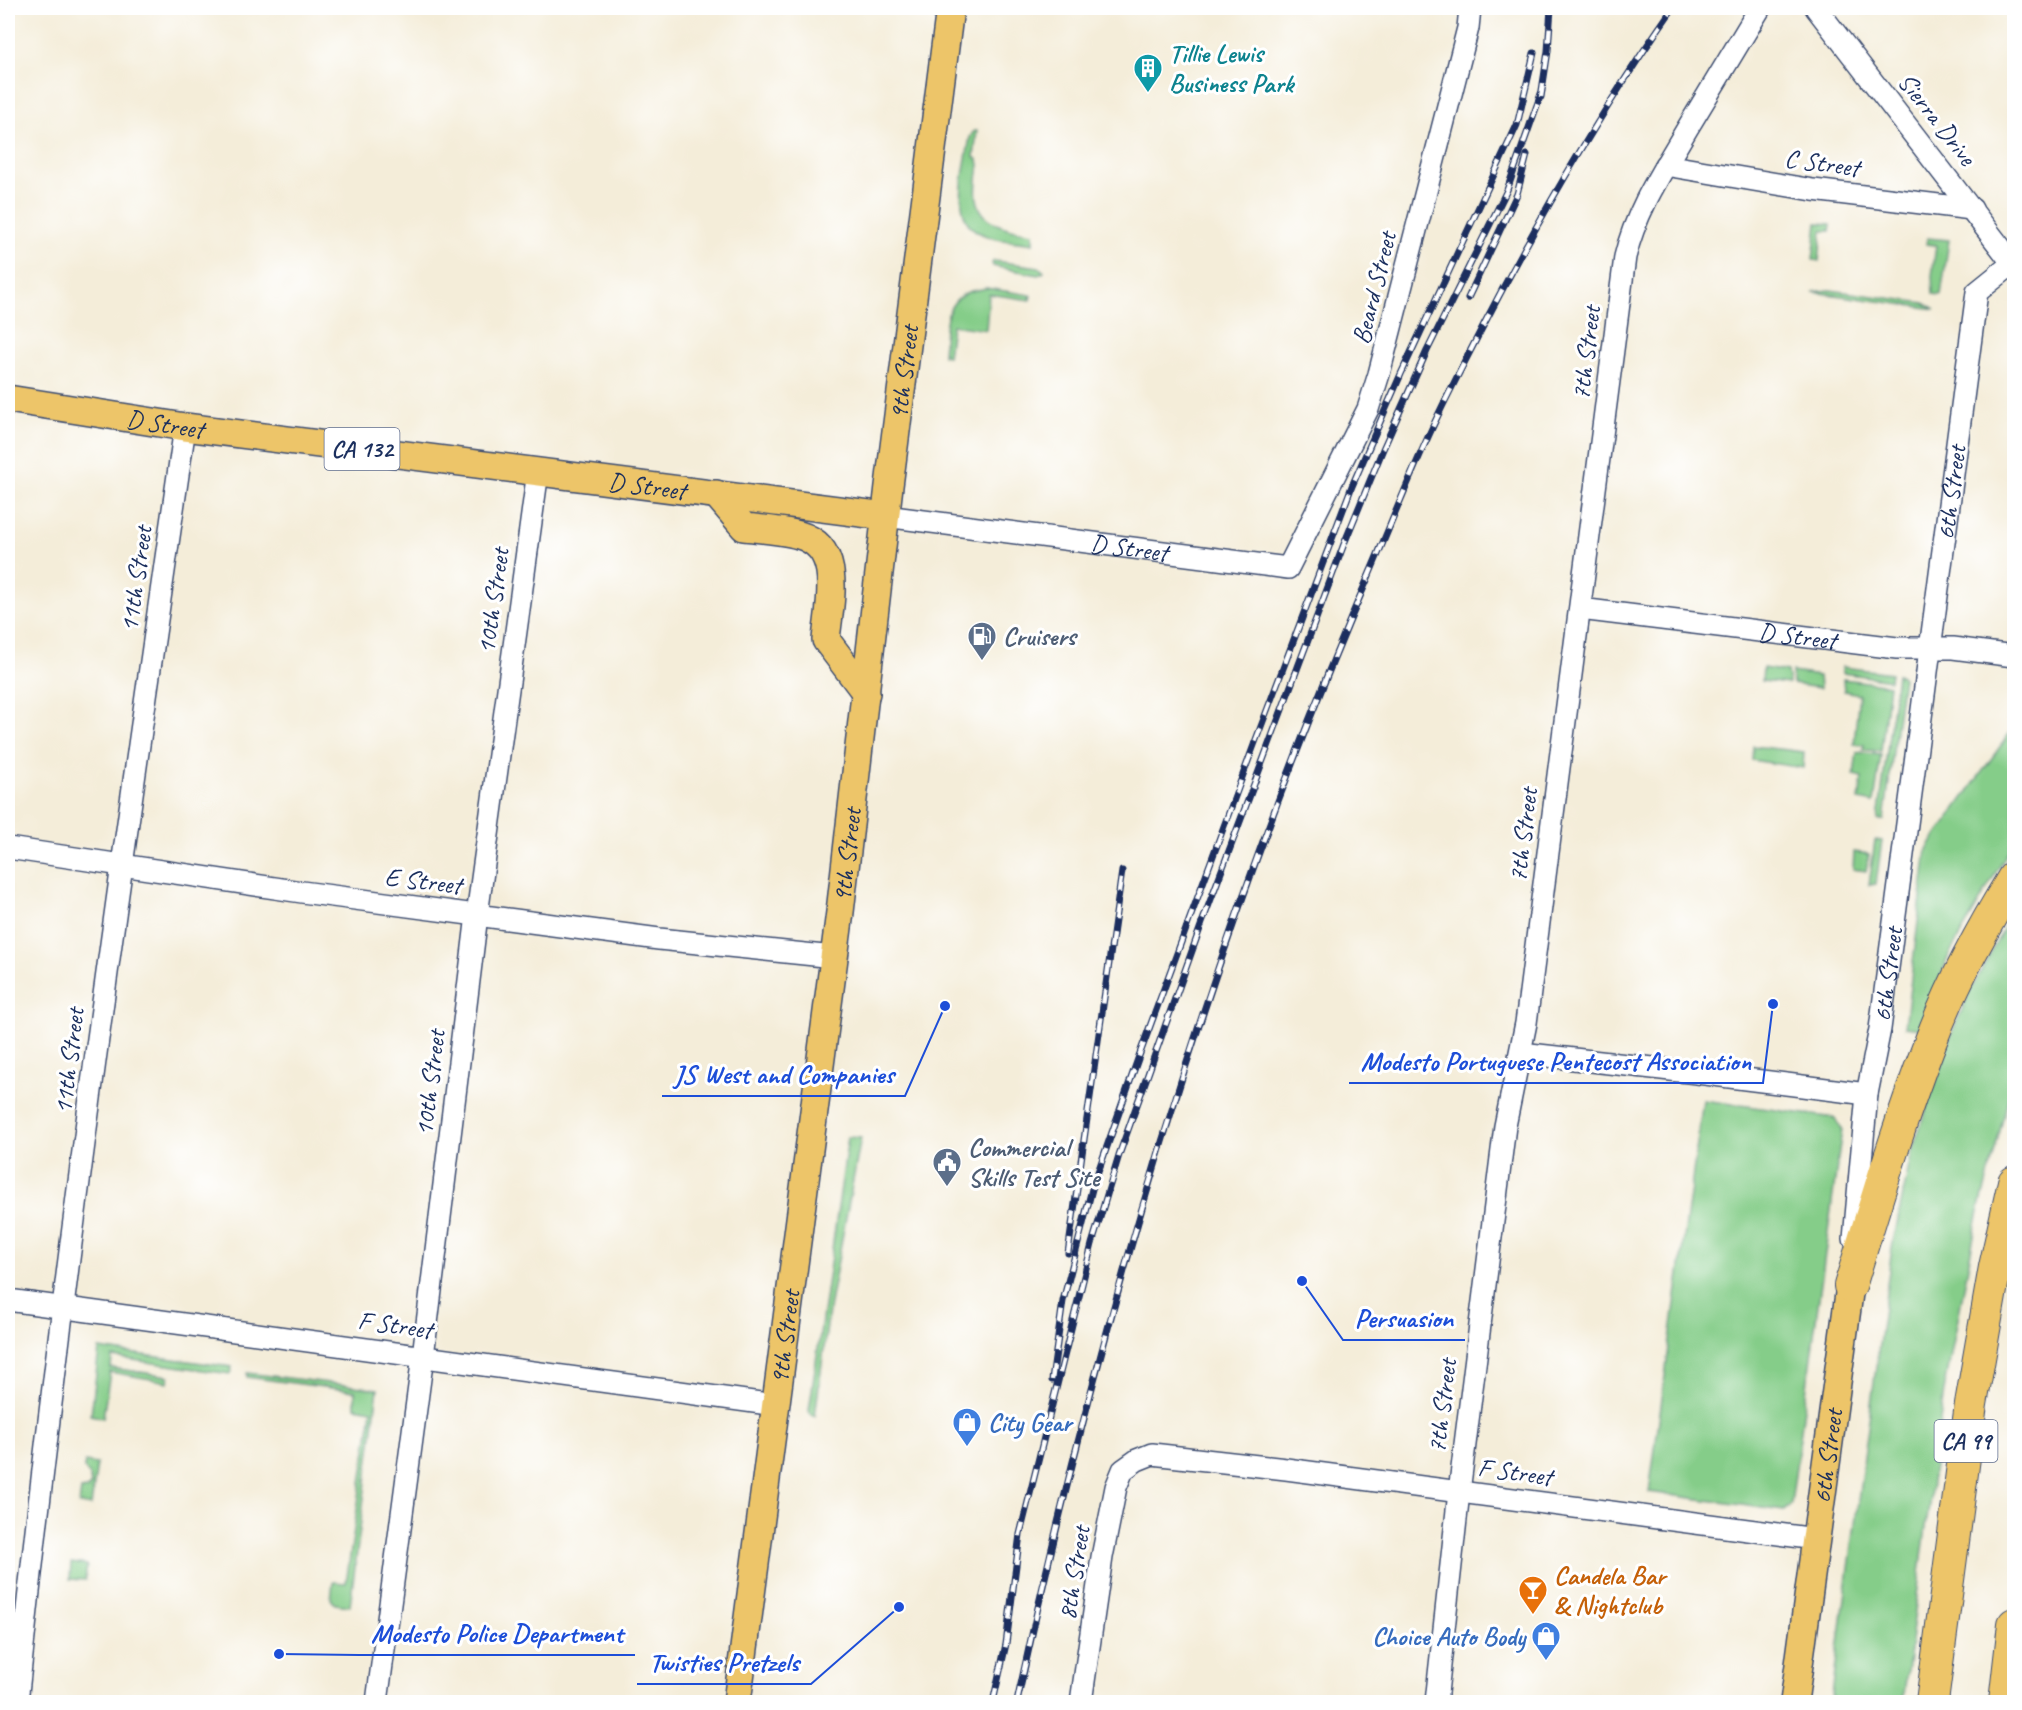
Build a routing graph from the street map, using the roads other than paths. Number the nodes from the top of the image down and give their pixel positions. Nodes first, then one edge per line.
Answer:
1 (950, 8) edge
2 (1470, 8) edge
3 (1760, 8) edge
4 (1816, 8) edge
5 (1665, 165) junction
6 (1972, 209) junction
7 (2014, 264) edge
8 (8, 399) edge
9 (185, 427) junction
10 (538, 471) junction
11 (716, 494) junction
12 (885, 516) junction
13 (1288, 568) joint
14 (1580, 609) junction
15 (1930, 648) junction
16 (2014, 656) edge
17 (866, 693) junction
18 (8, 848) edge
19 (122, 864) junction
20 (2014, 877) edge
21 (477, 915) junction
22 (834, 957) junction
23 (1521, 1053) junction
24 (1867, 1095) junction
25 (2014, 1182) edge
26 (1850, 1286) junction
27 (8, 1300) edge
28 (63, 1307) junction
29 (423, 1356) junction
30 (775, 1405) junction
31 (1137, 1460) joint
32 (1459, 1492) junction
33 (1816, 1539) junction
34 (2014, 1624) edge
35 (17, 1702) edge
36 (377, 1702) edge
37 (737, 1702) edge
38 (1081, 1702) edge
39 (1436, 1702) edge
40 (1794, 1702) edge
41 (1932, 1702) edge
42 (2005, 1702) edge

1 - 12 main road, 9th Street
2 - 13 street, Beard Street
3 - 5 street, 7th Street
4 - 6 street, Sierra Drive
5 - 6 street, C Street
5 - 14 street, 7th Street
6 - 7 street, Sierra Drive
7 - 15 street, 6th Street
8 - 9 main road, D Street / CA 132
9 - 10 main road, D Street / CA 132
9 - 19 street, 11th Street
10 - 11 main road, D Street / CA 132
10 - 21 street, 10th Street
11 - 12 main road, D Street / CA 132
11 - 17 main road
12 - 13 street, D Street
12 - 17 main road, 9th Street
14 - 15 street, D Street
14 - 23 street, 7th Street
15 - 16 street, D Street
15 - 24 street, 6th Street
17 - 22 main road, 9th Street
18 - 19 street, E Street
19 - 21 street, E Street
19 - 28 street, 11th Street
20 - 26 highway
21 - 22 street, E Street
21 - 29 street, 10th Street
22 - 30 main road, 9th Street
23 - 24 street
23 - 32 street, 7th Street
24 - 26 street, 6th Street
25 - 41 highway, CA 99
26 - 33 main road, 6th Street
27 - 28 street, F Street
28 - 29 street, F Street
28 - 35 street, 11th Street
29 - 30 street, F Street
29 - 36 street, 10th Street
30 - 37 main road, 9th Street
31 - 32 street, F Street
31 - 38 street, 8th Street
32 - 33 street, F Street
32 - 39 street, 7th Street
33 - 40 main road, 6th Street
34 - 42 highway

